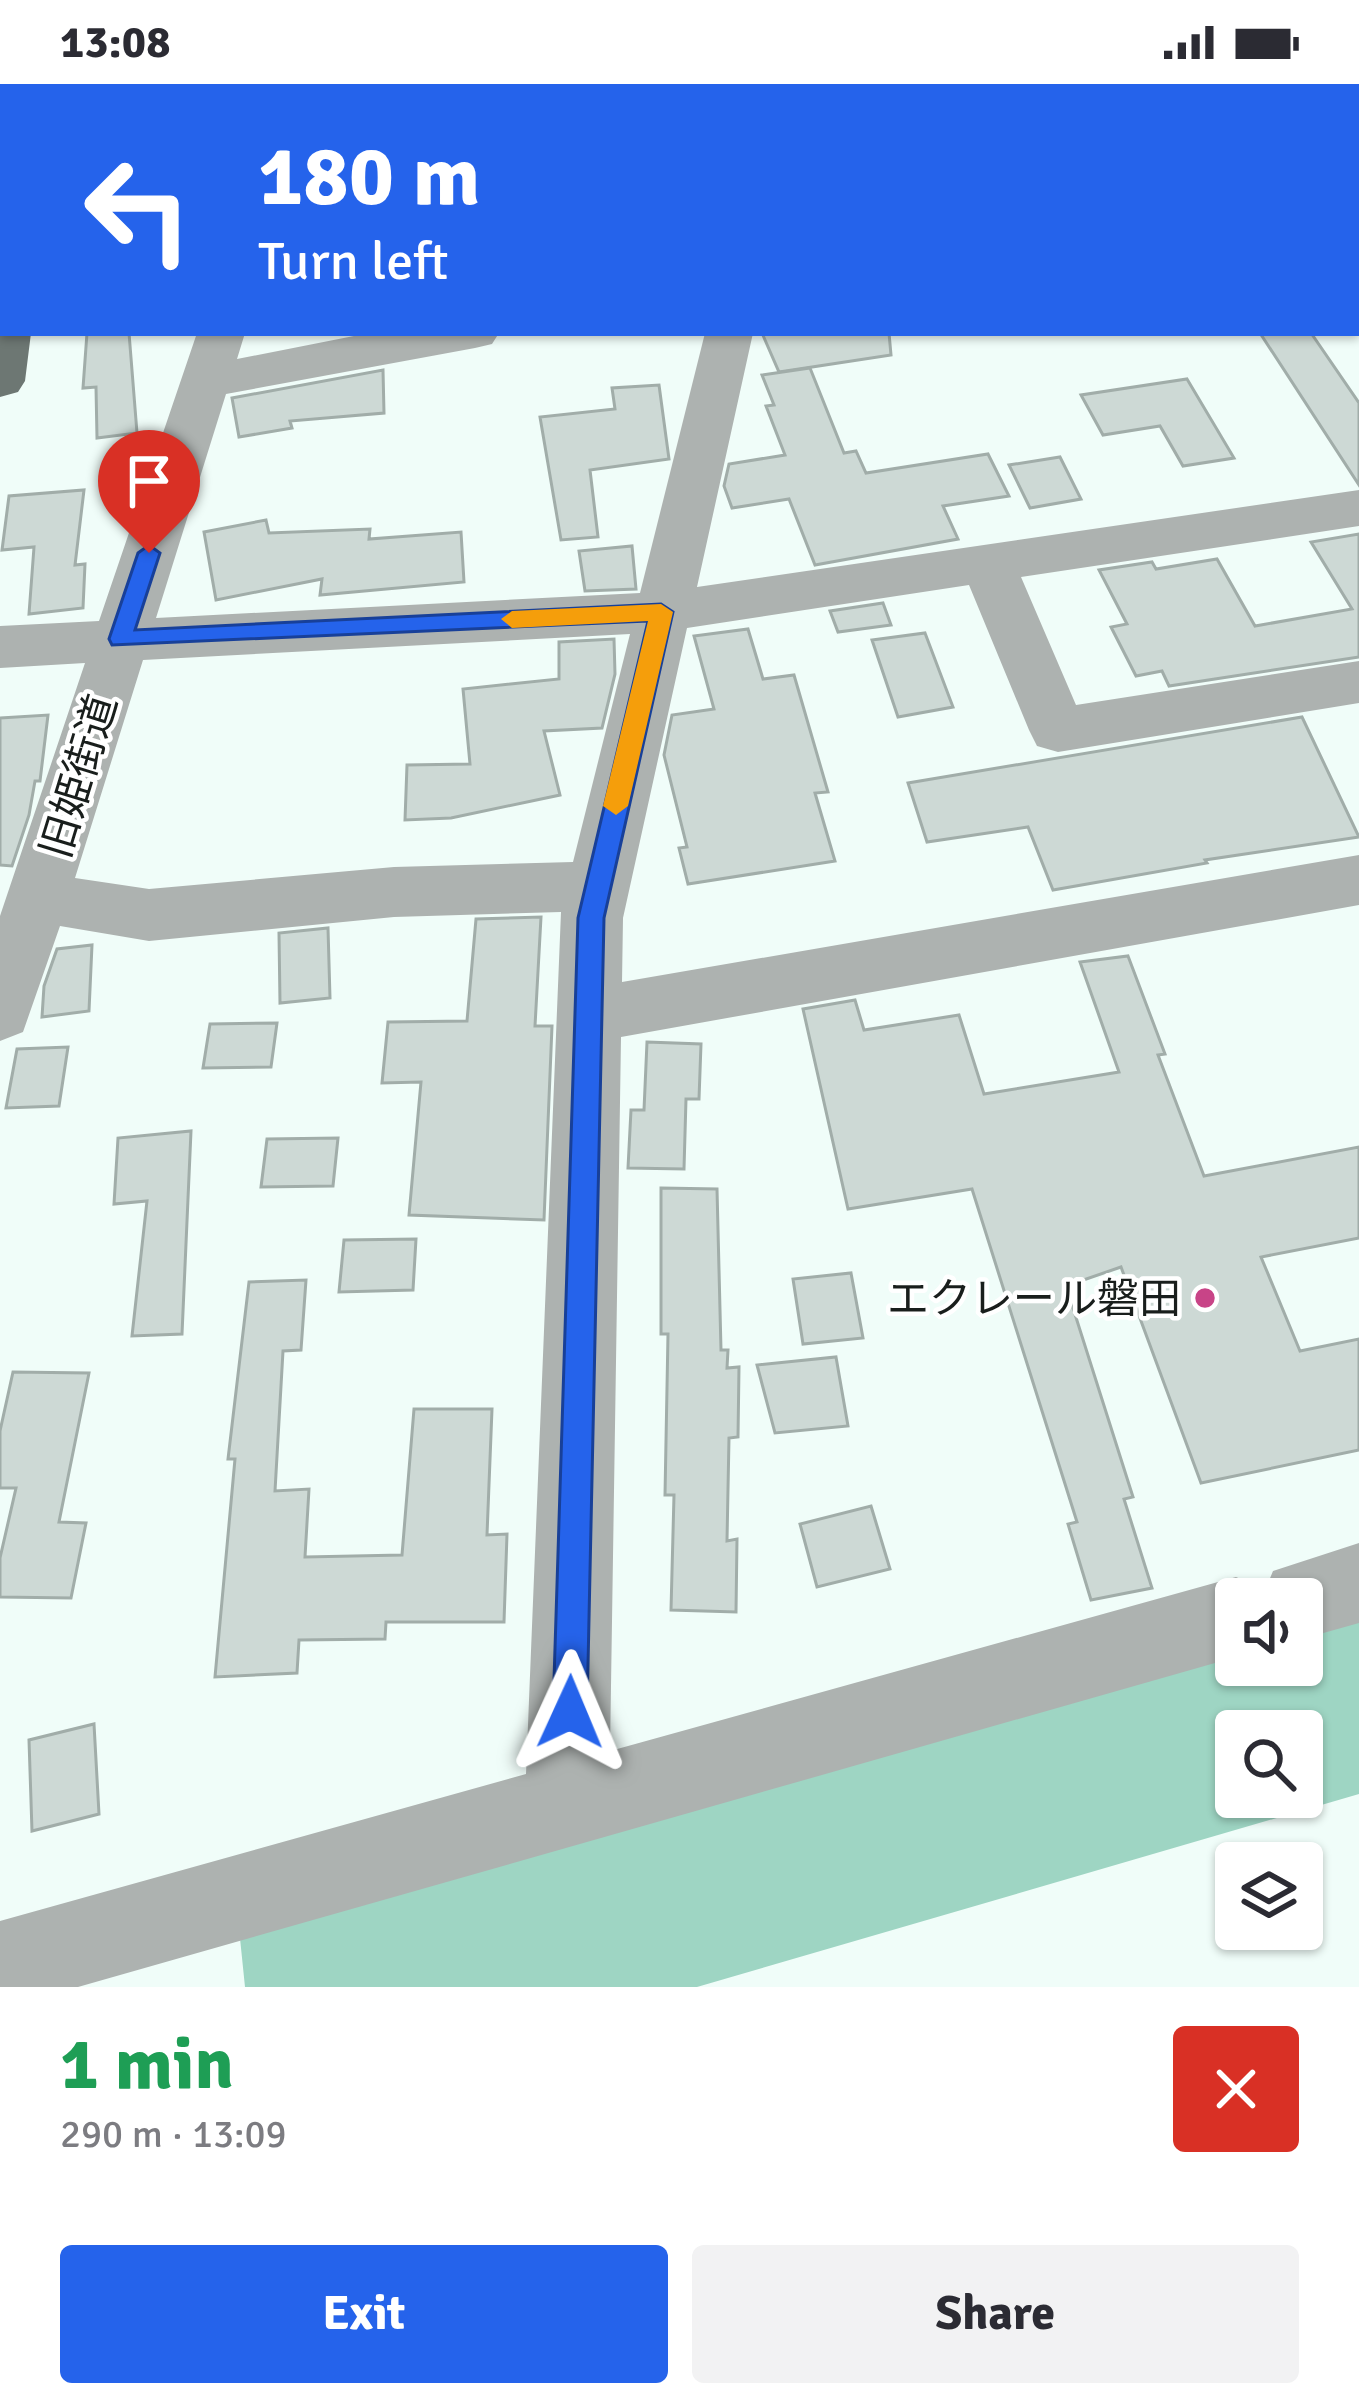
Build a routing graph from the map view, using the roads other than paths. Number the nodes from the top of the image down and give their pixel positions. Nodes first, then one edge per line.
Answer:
1 (7, 336) edge
2 (455, 336) edge
3 (728, 336) edge
4 (213, 358) edge
5 (0, 381) edge
6 (1359, 508) edge
7 (988, 564) junction
8 (661, 612) junction
9 (121, 639) junction
10 (0, 646) edge
11 (1359, 682) edge
12 (1359, 880) edge
13 (597, 886) junction
14 (41, 898) junction
15 (0, 1013) edge
16 (588, 1015) junction
17 (1359, 1583) edge
18 (1323, 1593) edge
19 (1215, 1623) edge
20 (567, 1805) junction
21 (0, 1965) edge

1 - 5 main road
2 - 4 street
3 - 8 street
4 - 9 street, 旧姫街道
6 - 7 street
7 - 8 street
7 - 11 street
8 - 9 street
8 - 13 street
9 - 10 street
9 - 14 street, 旧姫街道
12 - 16 street
13 - 14 street
13 - 16 street
14 - 15 street, 旧姫街道
16 - 20 street
17 - 18 street
19 - 20 street
20 - 21 street

